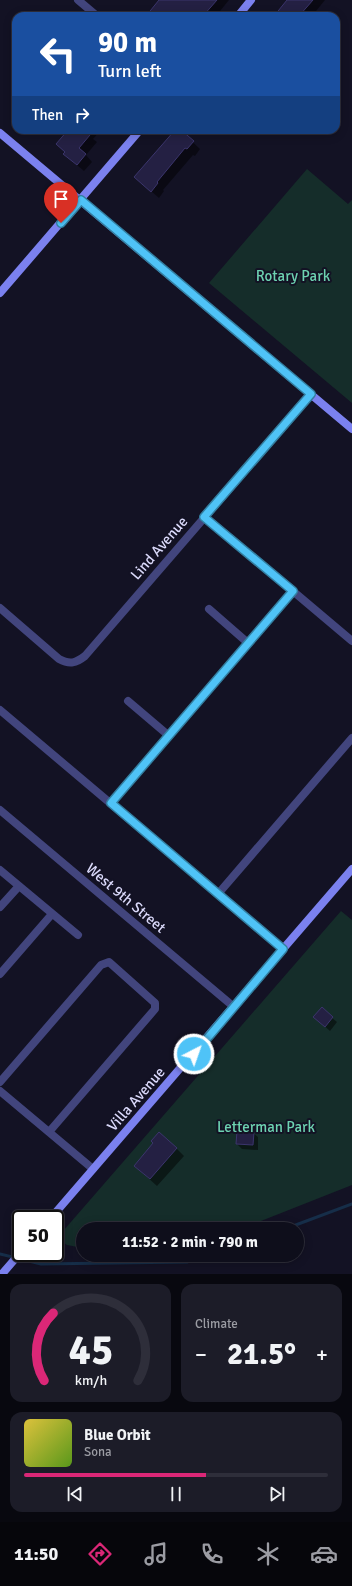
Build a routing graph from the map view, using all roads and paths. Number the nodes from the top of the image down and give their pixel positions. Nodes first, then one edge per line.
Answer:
1 (78, 0) edge
2 (252, 0) edge
3 (93, 12) edge
4 (242, 12) edge
5 (0, 134) edge
6 (137, 134) edge
7 (81, 200) junction
8 (0, 293) edge
9 (311, 394) junction
10 (352, 428) edge
11 (204, 517) junction
12 (293, 591) junction
13 (0, 608) edge
14 (209, 609) dead end
15 (352, 641) edge
16 (248, 643) junction
17 (128, 701) dead end
18 (0, 710) edge
19 (168, 735) junction
20 (352, 738) edge
21 (111, 803) junction
22 (0, 810) edge
23 (352, 869) edge
24 (0, 870) edge
25 (19, 886) junction
26 (218, 894) junction
27 (0, 907) edge
28 (52, 914) junction
29 (78, 935) dead end
30 (283, 949) junction
31 (0, 974) edge
32 (234, 1007) junction
33 (0, 1082) edge
34 (0, 1091) edge
35 (49, 1132) junction
36 (93, 1169) junction
37 (58, 1210) edge
38 (12, 1262) edge
39 (2, 1274) edge

1 - 3 street
2 - 4 main road
5 - 7 main road
6 - 7 main road
7 - 8 main road
7 - 9 main road
9 - 10 main road
9 - 11 street, Lind Avenue
11 - 12 street
11 - 13 street, Lind Avenue
12 - 15 street
12 - 16 street
14 - 16 street
16 - 19 street
17 - 19 street
18 - 21 street
19 - 21 street
20 - 26 street
21 - 26 street
22 - 32 street, West 9th Street
23 - 30 main road, Villa Avenue
24 - 25 street
25 - 27 street
25 - 28 street
26 - 30 street
28 - 29 street
28 - 31 street
30 - 32 main road, Villa Avenue
32 - 36 main road, Villa Avenue
33 - 35 street
34 - 35 street
35 - 36 street
36 - 37 main road, Villa Avenue
38 - 39 main road

